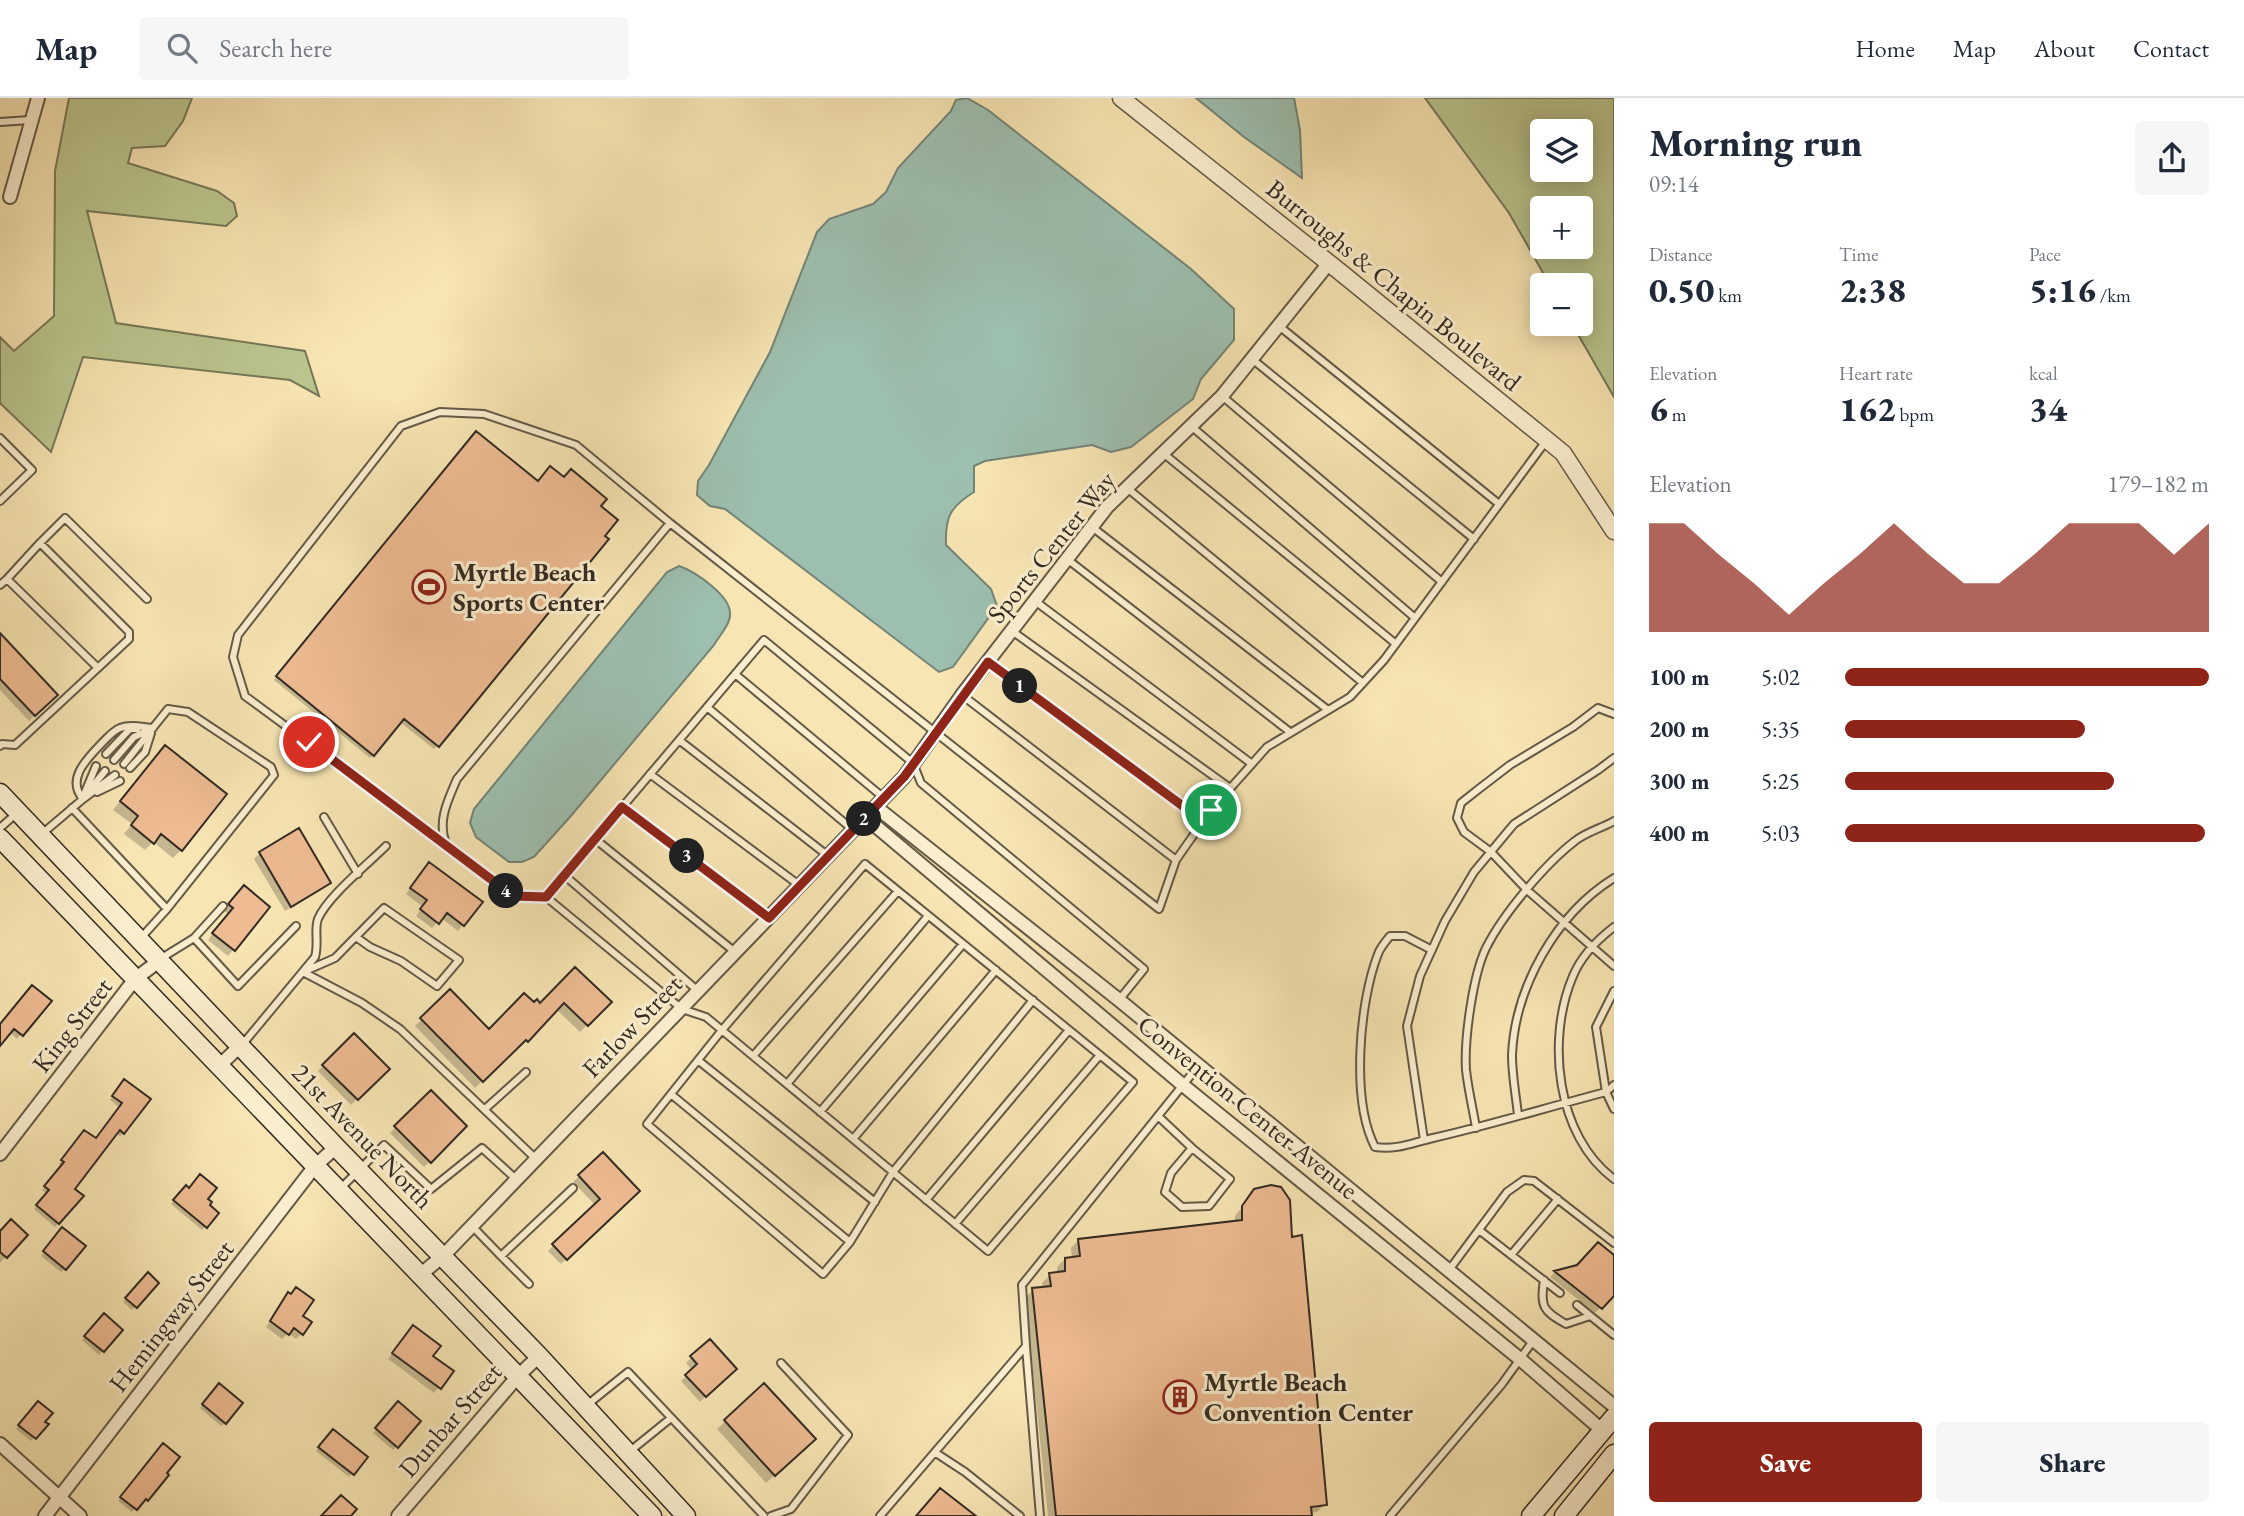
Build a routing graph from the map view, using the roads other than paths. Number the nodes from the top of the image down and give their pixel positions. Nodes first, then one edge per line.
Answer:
1 (38, 98) edge
2 (1121, 98) edge
3 (30, 120) junction
4 (0, 122) edge
5 (10, 197) dead end
6 (1329, 263) junction
7 (1279, 326) junction
8 (1252, 359) junction
9 (1222, 396) junction
10 (1191, 426) junction
11 (0, 438) edge
12 (1546, 440) junction
13 (1163, 453) junction
14 (1127, 488) junction
15 (0, 501) edge
16 (1499, 504) junction
17 (670, 523) junction
18 (1092, 527) junction
19 (1614, 531) edge
20 (1474, 539) junction
21 (40, 542) junction
22 (1067, 559) junction
23 (7, 579) junction
24 (1442, 582) junction
25 (0, 585) edge
26 (147, 599) dead end
27 (1035, 601) junction
28 (1415, 618) junction
29 (1012, 631) junction
30 (1396, 644) junction
31 (988, 662) junction
32 (98, 668) junction
33 (735, 674) junction
34 (1363, 683) junction
35 (962, 695) junction
36 (707, 707) junction
37 (1328, 710) junction
38 (1614, 714) edge
39 (153, 728) junction
40 (1290, 732) junction
41 (934, 733) junction
42 (679, 740) junction
43 (1, 743) edge
44 (106, 754) dead end
45 (1614, 758) edge
46 (114, 760) dead end
47 (913, 763) junction
48 (1252, 764) junction
49 (96, 766) dead end
50 (127, 766) dead end
51 (105, 771) dead end
52 (650, 774) junction
53 (118, 778) dead end
54 (1230, 788) junction
55 (0, 793) edge
56 (83, 799) junction
57 (880, 802) junction
58 (622, 807) junction
59 (72, 808) junction
60 (18, 812) junction
61 (324, 817) dead end
62 (865, 817) junction
63 (1203, 821) junction
64 (1614, 821) edge
65 (0, 828) edge
66 (852, 829) junction
67 (40, 836) junction
68 (0, 838) edge
69 (595, 839) junction
70 (446, 844) junction
71 (387, 846) dead end
72 (1491, 852) junction
73 (827, 855) junction
74 (1177, 860) junction
75 (358, 874) junction
76 (564, 875) junction
77 (1614, 878) edge
78 (799, 885) junction
79 (1527, 890) junction
80 (898, 891) junction
81 (546, 897) junction
82 (223, 906) dead end
83 (167, 909) junction
84 (928, 916) junction
85 (769, 918) junction
86 (1564, 923) junction
87 (296, 926) dead end
88 (1614, 927) edge
89 (356, 937) junction
90 (194, 938) junction
91 (139, 941) junction
92 (963, 944) junction
93 (1592, 946) junction
94 (1432, 950) junction
95 (735, 952) junction
96 (159, 961) junction
97 (1614, 966) edge
98 (996, 970) junction
99 (303, 972) junction
100 (135, 979) junction
101 (697, 990) junction
102 (1614, 991) edge
103 (1033, 1000) junction
104 (1119, 1000) junction
105 (682, 1009) junction
106 (722, 1030) junction
107 (1069, 1030) junction
108 (240, 1046) junction
109 (1100, 1055) junction
110 (753, 1056) junction
111 (699, 1061) junction
112 (1199, 1065) junction
113 (219, 1066) junction
114 (526, 1072) dead end
115 (787, 1084) junction
116 (1614, 1085) edge
117 (1184, 1086) junction
118 (1606, 1092) junction
119 (672, 1095) junction
120 (1564, 1103) junction
121 (485, 1109) junction
122 (1614, 1109) edge
123 (820, 1112) junction
124 (1518, 1115) junction
125 (1159, 1117) junction
126 (1476, 1129) junction
127 (853, 1139) junction
128 (1424, 1140) junction
129 (336, 1147) junction
130 (1192, 1148) junction
131 (0, 1154) edge
132 (536, 1159) junction
133 (315, 1166) junction
134 (359, 1170) junction
135 (893, 1172) junction
136 (1614, 1179) edge
137 (517, 1180) junction
138 (573, 1188) dead end
139 (339, 1190) junction
140 (1558, 1199) junction
141 (926, 1200) junction
142 (875, 1202) junction
143 (955, 1224) junction
144 (472, 1226) junction
145 (1479, 1230) junction
146 (850, 1241) junction
147 (1614, 1243) edge
148 (1511, 1255) junction
149 (443, 1256) junction
150 (501, 1256) junction
151 (1448, 1270) junction
152 (420, 1275) junction
153 (1544, 1280) junction
154 (529, 1284) dead end
155 (1560, 1293) dead end
156 (1577, 1306) dead end
157 (1590, 1316) junction
158 (1614, 1335) edge
159 (1533, 1341) junction
160 (1026, 1346) junction
161 (539, 1356) junction
162 (1520, 1359) junction
163 (781, 1363) dead end
164 (518, 1376) junction
165 (586, 1406) junction
166 (1614, 1406) edge
167 (671, 1418) junction
168 (1609, 1424) edge
169 (0, 1444) edge
170 (628, 1453) junction
171 (936, 1453) junction
172 (1614, 1454) edge
173 (59, 1499) junction
174 (46, 1516) edge
175 (80, 1516) edge
176 (398, 1516) edge
177 (652, 1516) edge
178 (685, 1516) edge
179 (764, 1516) edge
180 (771, 1516) edge
181 (880, 1516) edge
182 (1020, 1516) edge
183 (1040, 1516) edge
184 (1390, 1516) edge
185 (1531, 1516) edge
186 (1564, 1516) edge

1 - 3 street
2 - 6 street, Burroughs & Chapin Boulevard
3 - 4 lane
3 - 5 street
6 - 7 street, Sports Center Way
6 - 12 street, Burroughs & Chapin Boulevard
7 - 8 street, Sports Center Way
7 - 16 lane
8 - 9 street, Sports Center Way
8 - 20 lane
9 - 10 street, Sports Center Way
9 - 24 lane
10 - 13 street, Sports Center Way
10 - 28 lane
11 - 15 lane
12 - 16 lane
12 - 19 street, Burroughs & Chapin Boulevard
13 - 14 street, Sports Center Way
13 - 30 lane
14 - 18 street, Sports Center Way
14 - 34 lane
16 - 20 lane
17 - 41 lane
17 - 70 lane
17 - 70 lane
18 - 22 street, Sports Center Way
18 - 37 lane
20 - 24 lane
21 - 23 lane
21 - 26 lane
21 - 32 lane
22 - 27 street, Sports Center Way
22 - 40 lane
23 - 25 lane
23 - 32 lane
24 - 28 lane
27 - 29 street, Sports Center Way
27 - 48 lane
28 - 30 lane
29 - 31 street, Sports Center Way
29 - 54 lane
30 - 34 lane
31 - 35 street, Sports Center Way
31 - 63 lane
32 - 43 lane
33 - 36 lane
33 - 47 lane
33 - 57 lane
34 - 37 lane
35 - 41 street, Sports Center Way
35 - 74 lane
36 - 42 lane
36 - 66 lane
37 - 40 lane
38 - 72 lane
39 - 44 lane
39 - 46 lane
39 - 50 lane
39 - 56 lane
39 - 83 lane
40 - 48 lane
41 - 47 street, Sports Center Way
41 - 74 lane
42 - 52 lane
42 - 73 lane
45 - 72 lane
47 - 57 street, Sports Center Way
47 - 104 lane
48 - 54 lane
49 - 56 lane
51 - 56 lane
52 - 58 lane
52 - 78 lane
53 - 56 lane
54 - 63 lane
55 - 60 main road, 21st Avenue North
56 - 59 lane
57 - 62 street, Farlow Street
57 - 104 street, Convention Center Avenue
58 - 69 lane
58 - 85 lane
59 - 67 lane
59 - 83 lane
60 - 65 lane
60 - 67 main road, 21st Avenue North
61 - 75 lane
62 - 66 street, Farlow Street
62 - 117 street, Convention Center Avenue
63 - 74 lane
64 - 79 lane
66 - 73 street, Farlow Street
67 - 91 main road, 21st Avenue North
68 - 100 main road, 21st Avenue North
69 - 76 lane
69 - 95 lane
70 - 81 lane
71 - 75 lane
72 - 79 lane
72 - 94 lane
73 - 78 street, Farlow Street
75 - 99 lane
76 - 81 lane
76 - 101 lane
77 - 86 lane
78 - 85 street, Farlow Street
79 - 86 lane
79 - 126 lane
80 - 84 lane
80 - 106 lane
80 - 110 lane
81 - 105 lane
82 - 90 lane
83 - 91 lane
84 - 92 lane
84 - 115 lane
85 - 95 street, Farlow Street
86 - 93 lane
86 - 124 lane
87 - 90 lane
88 - 93 lane
89 - 89 lane
89 - 99 lane
90 - 96 lane
91 - 96 main road, 21st Avenue North
92 - 98 lane
92 - 123 lane
93 - 97 lane
93 - 120 lane
94 - 128 lane
94 - 128 lane
95 - 101 street, Farlow Street
96 - 100 street, King Street
96 - 108 main road, 21st Avenue North
98 - 103 lane
98 - 127 lane
99 - 108 lane
99 - 121 lane
100 - 113 main road, 21st Avenue North
100 - 131 street, King Street
101 - 105 street, Farlow Street
102 - 118 lane
103 - 107 lane
103 - 135 lane
104 - 112 street, Convention Center Avenue
105 - 106 lane
105 - 132 street, Farlow Street
106 - 110 lane
106 - 111 lane
107 - 109 lane
107 - 141 lane
108 - 113 street
108 - 129 main road, 21st Avenue North
109 - 143 lane
109 - 143 lane
110 - 115 lane
111 - 119 lane
111 - 142 lane
112 - 117 lane
112 - 151 street, Convention Center Avenue
113 - 133 main road, 21st Avenue North
114 - 121 lane
115 - 123 lane
116 - 118 lane
117 - 125 lane
117 - 162 street, Convention Center Avenue
118 - 120 lane
118 - 122 lane
119 - 146 lane
119 - 146 lane
120 - 124 lane
120 - 136 lane
121 - 132 lane
123 - 127 lane
124 - 126 lane
125 - 130 lane
125 - 160 lane
126 - 128 lane
127 - 135 lane
129 - 133 street, Hemingway Street
129 - 134 main road, 21st Avenue North
130 - 130 lane
132 - 137 street, Farlow Street
133 - 139 main road, 21st Avenue North
133 - 173 street, Hemingway Street
134 - 137 lane
134 - 139 lane
134 - 149 main road, 21st Avenue North
135 - 141 lane
135 - 142 lane
137 - 144 street, Farlow Street
138 - 150 lane
139 - 152 main road, 21st Avenue North
140 - 145 lane
140 - 147 lane
140 - 148 lane
141 - 143 lane
142 - 146 lane
144 - 149 street, Farlow Street
144 - 150 lane
145 - 148 lane
145 - 151 lane
148 - 153 lane
149 - 152 street, Farlow Street
149 - 161 main road, 21st Avenue North
150 - 154 lane
151 - 159 street, Convention Center Avenue
152 - 164 main road, 21st Avenue North
153 - 155 lane
153 - 157 lane
156 - 157 lane
157 - 158 lane
159 - 162 lane
159 - 166 street, Convention Center Avenue
160 - 171 lane
160 - 183 lane
161 - 164 street, Dunbar Street
161 - 165 main road, 21st Avenue North
162 - 168 street, Convention Center Avenue
162 - 184 lane
163 - 180 lane
164 - 176 street, Dunbar Street
164 - 177 main road, 21st Avenue North
165 - 167 lane
165 - 170 main road, 21st Avenue North
167 - 170 lane
167 - 179 lane
168 - 185 main road
169 - 173 street
170 - 178 main road, 21st Avenue North
171 - 181 lane
171 - 182 lane
172 - 186 main road
173 - 174 street, Hemingway Street
173 - 175 street

